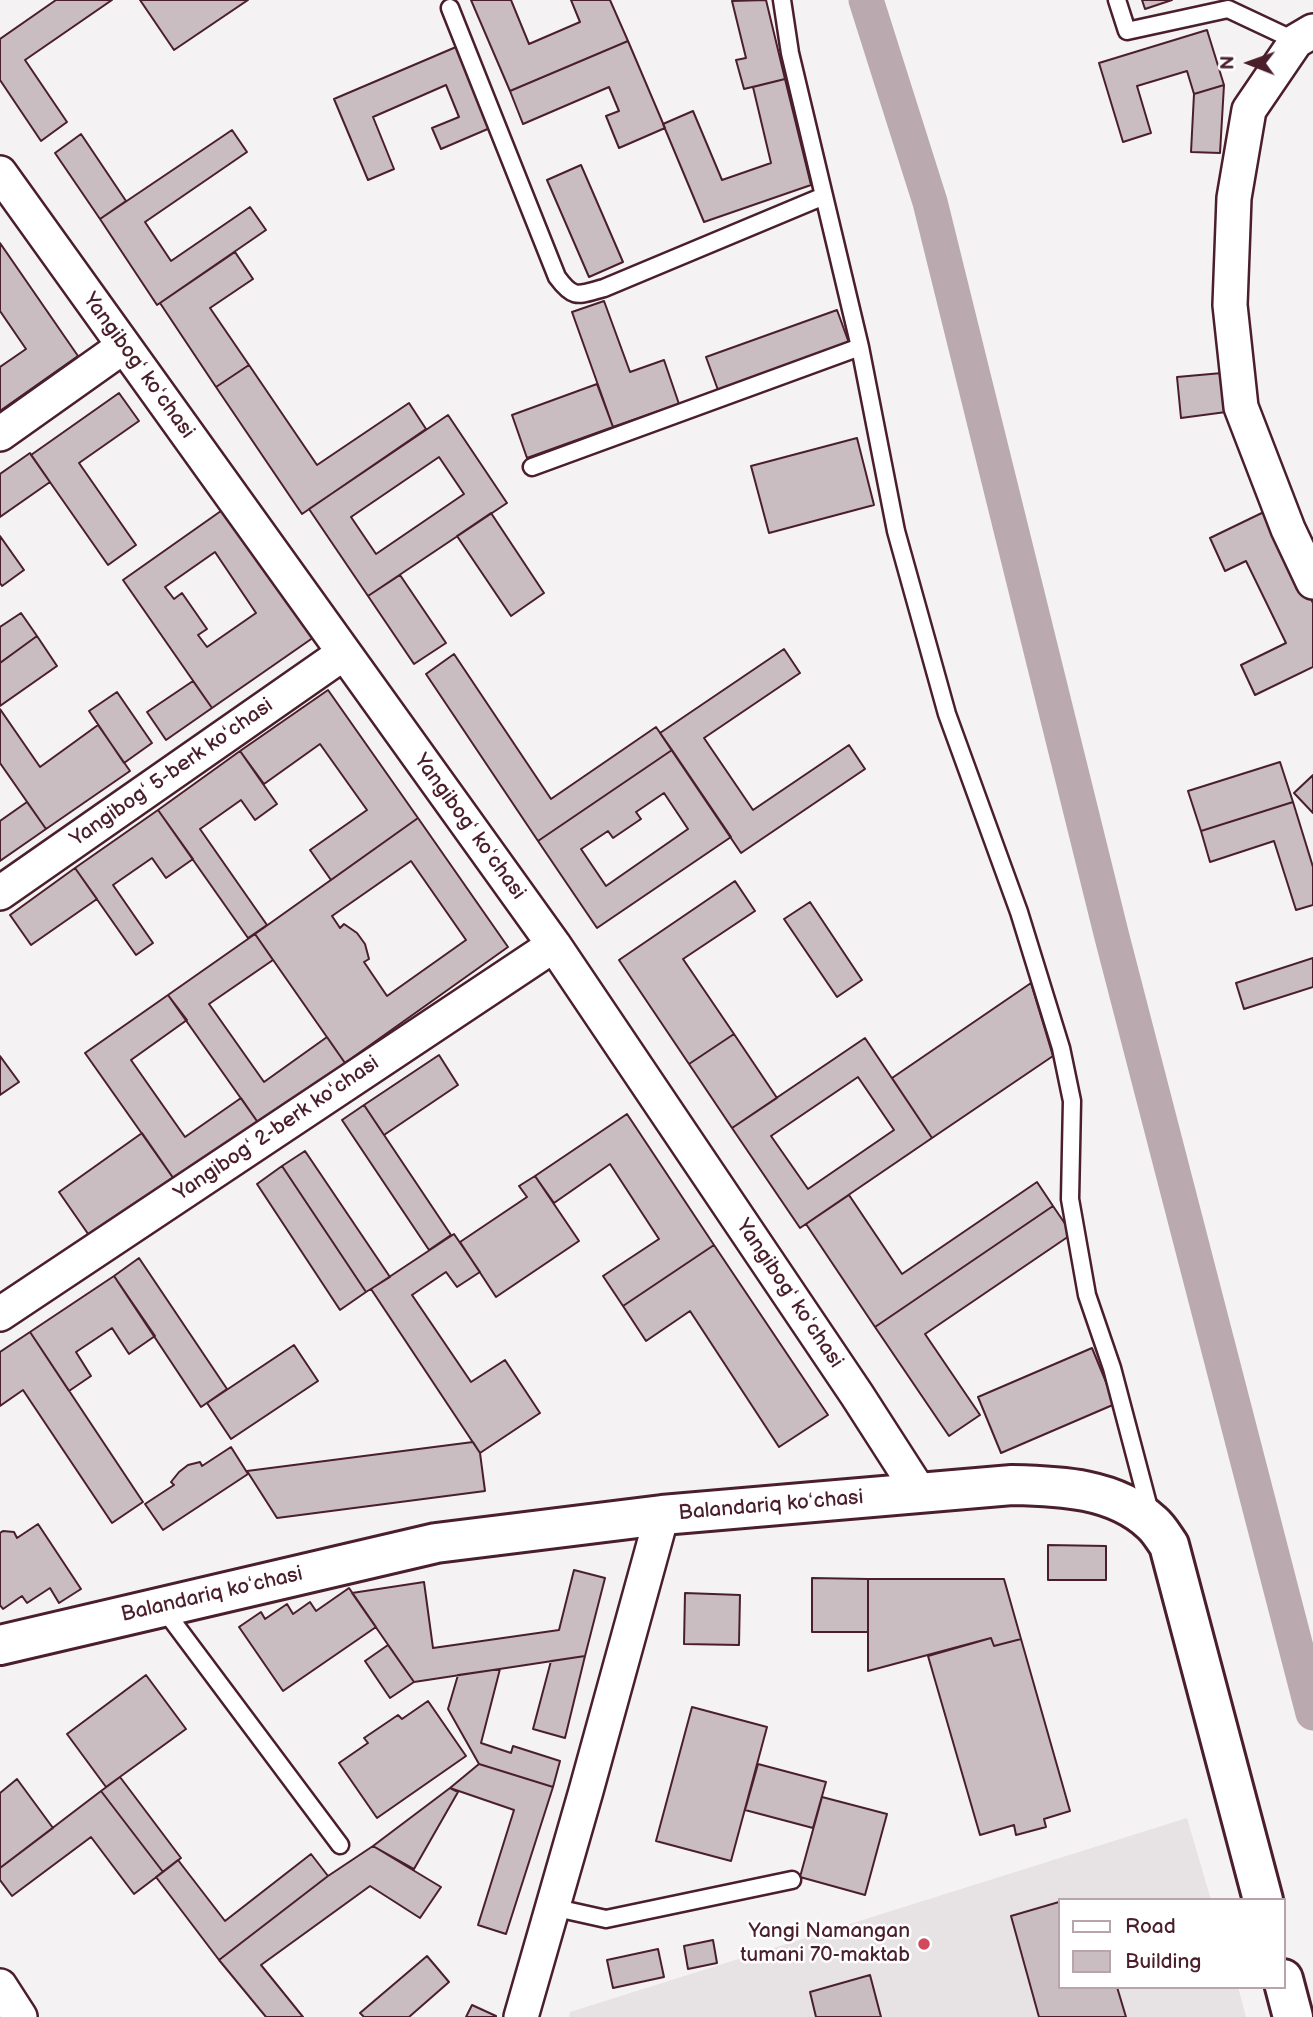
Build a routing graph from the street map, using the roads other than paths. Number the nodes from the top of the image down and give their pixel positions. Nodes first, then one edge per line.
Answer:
1 (782, 0) edge
2 (1117, 0) edge
3 (450, 8) dead end
4 (1305, 36) edge
5 (0, 173) edge
6 (824, 197) junction
7 (124, 346) junction
8 (860, 346) junction
9 (0, 434) edge
10 (532, 467) dead end
11 (1313, 582) edge
12 (344, 653) junction
13 (0, 893) edge
14 (554, 945) junction
15 (0, 1314) edge
16 (920, 1493) junction
17 (662, 1516) junction
18 (1153, 1524) junction
19 (162, 1607) junction
20 (0, 1645) edge
21 (340, 1846) dead end
22 (792, 1880) dead end
23 (1262, 1898) edge
24 (552, 1907) junction
25 (0, 1986) edge
26 (1285, 1987) edge
27 (20, 2017) edge
28 (521, 2017) edge
29 (1293, 2017) edge

1 - 6 lane
2 - 4 lane
3 - 6 lane
4 - 11 street
5 - 7 street, Yangibogʻ koʻchasi
6 - 8 lane
7 - 9 street
7 - 12 street, Yangibogʻ koʻchasi
8 - 10 lane
8 - 18 lane
12 - 13 street, Yangibogʻ 5-berk koʻchasi
12 - 14 street, Yangibogʻ koʻchasi
14 - 15 street, Yangibogʻ 2-berk koʻchasi
14 - 16 street, Yangibogʻ koʻchasi
16 - 17 street, Balandariq koʻchasi
16 - 18 street, Balandariq koʻchasi
17 - 19 street, Balandariq koʻchasi
17 - 24 street
18 - 23 street, Balandariq koʻchasi
19 - 20 street, Balandariq koʻchasi
19 - 21 lane
22 - 24 lane
24 - 28 street
25 - 27 street
26 - 29 street

